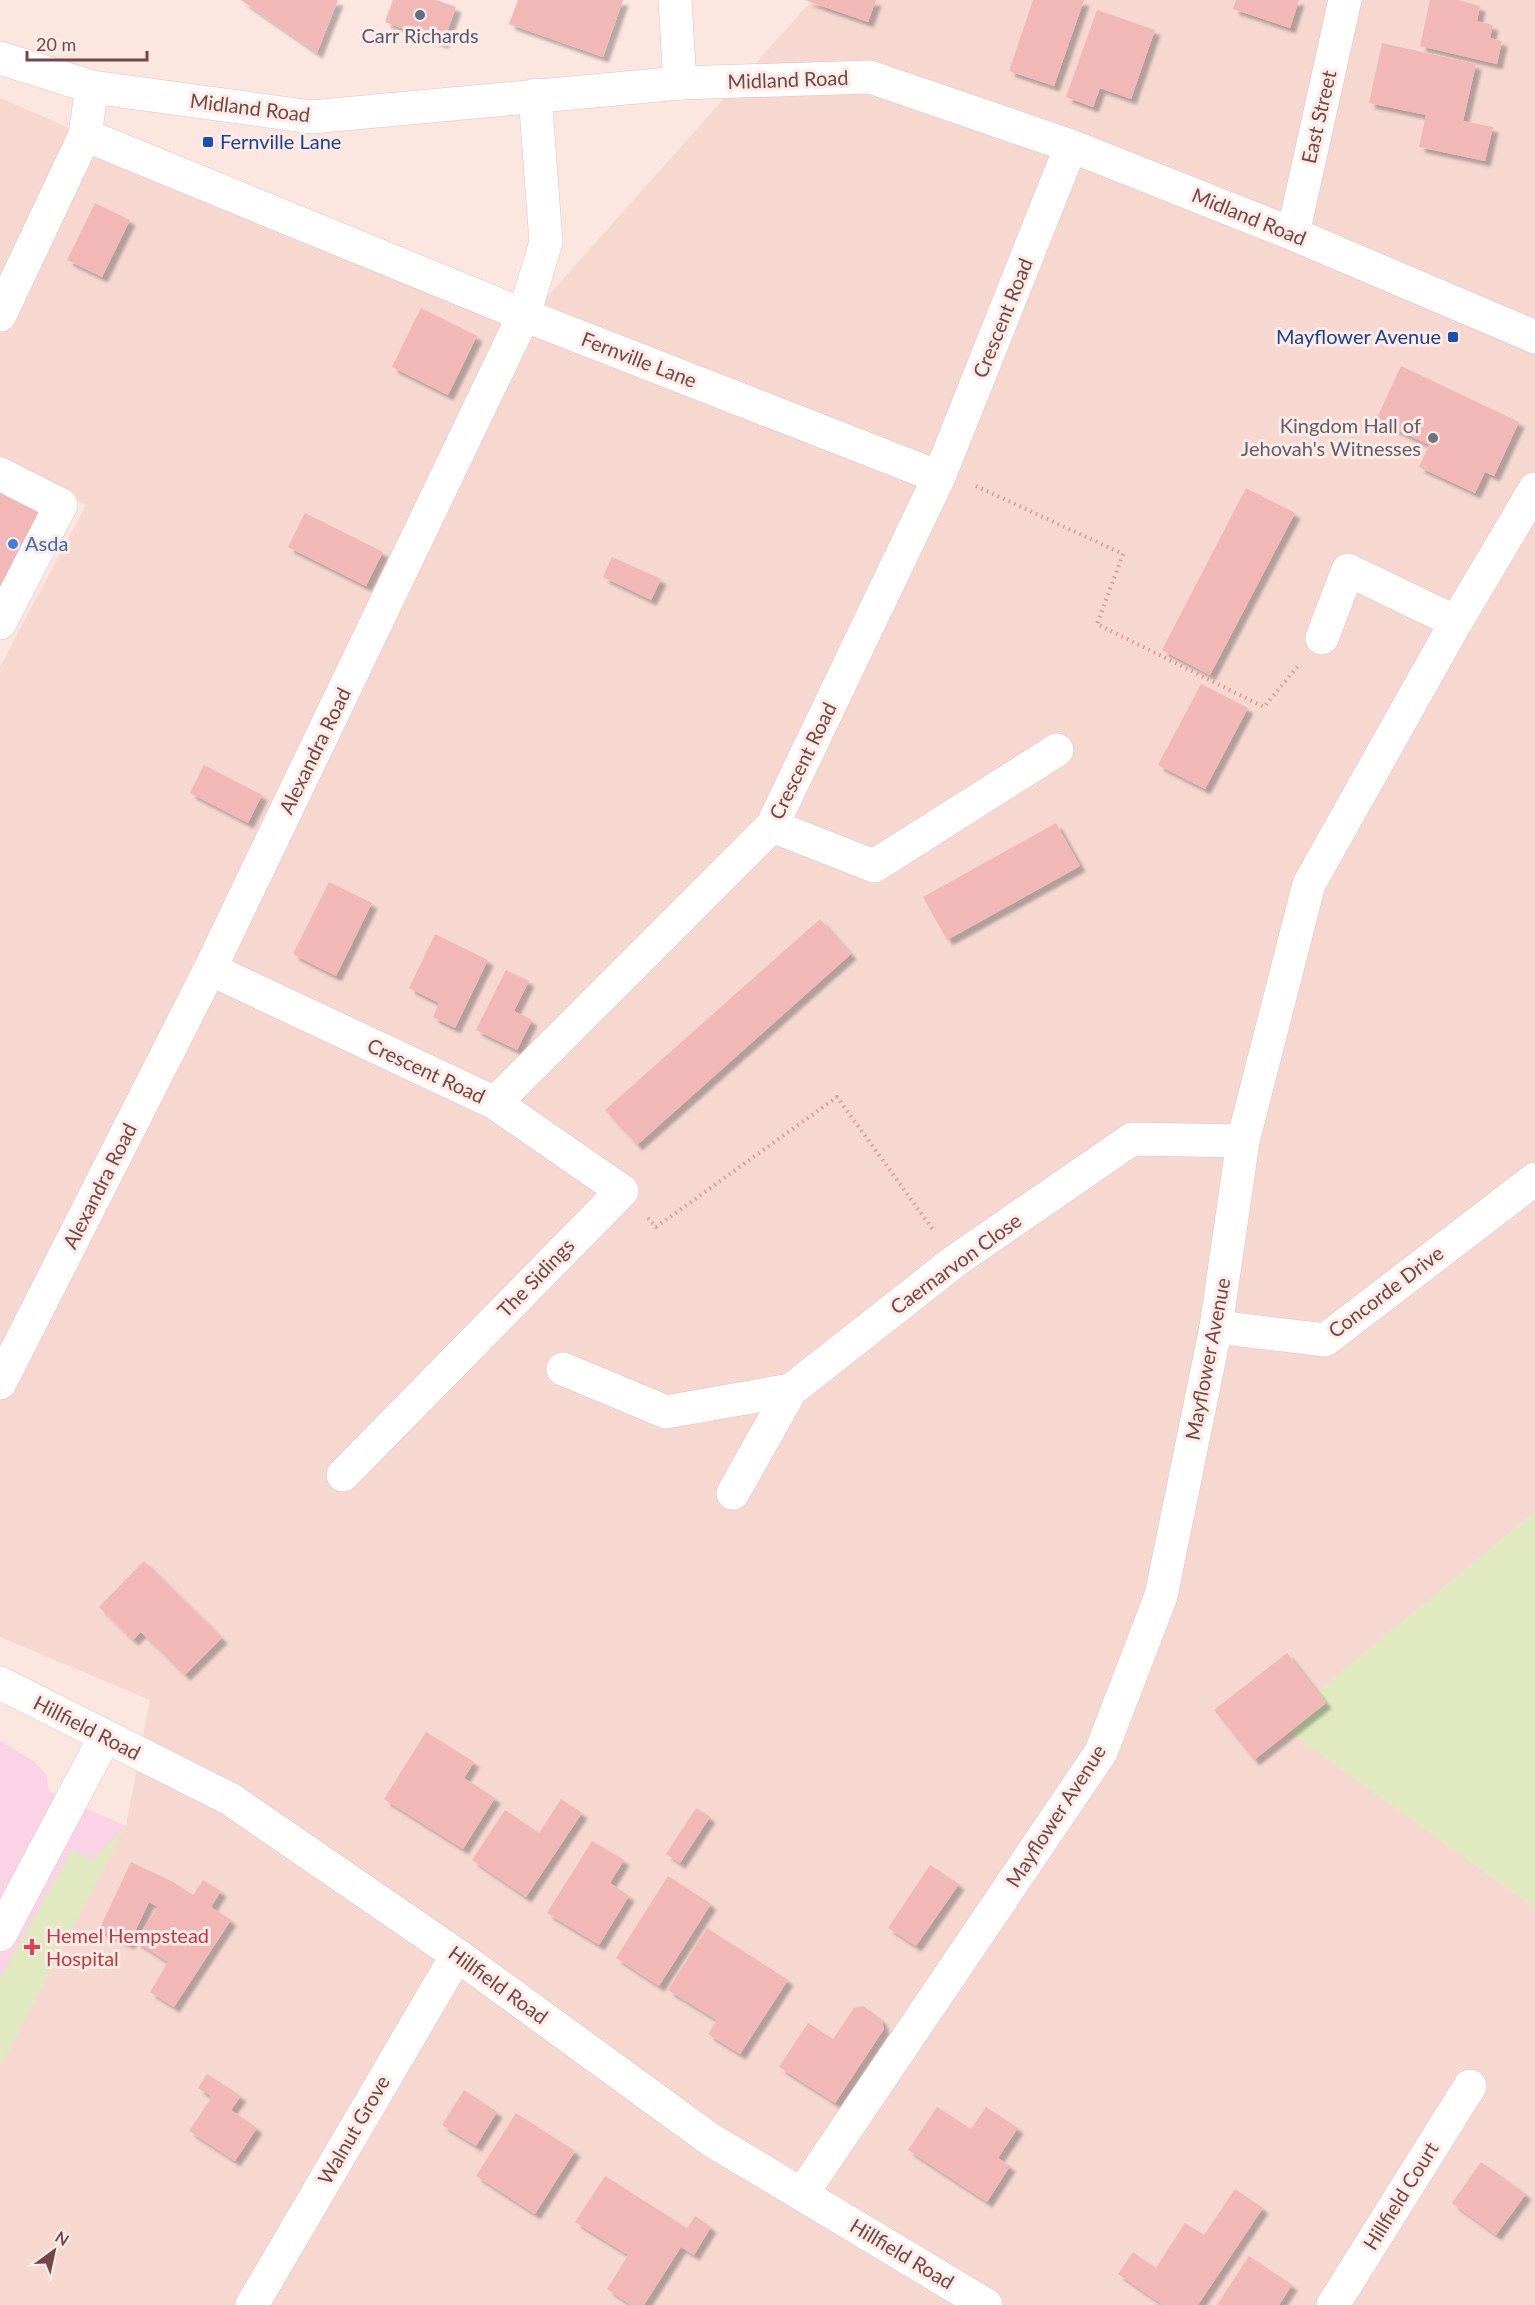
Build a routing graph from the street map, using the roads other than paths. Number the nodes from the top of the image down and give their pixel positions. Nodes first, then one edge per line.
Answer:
1 (675, 0) edge
2 (1345, 0) edge
3 (0, 58) edge
4 (680, 83) junction
5 (92, 87) junction
6 (535, 96) junction
7 (85, 135) junction
8 (1071, 146) junction
9 (1293, 234) junction
10 (0, 315) edge
11 (524, 315) junction
12 (1535, 337) edge
13 (0, 474) edge
14 (939, 477) junction
15 (1535, 489) edge
16 (1456, 622) junction
17 (0, 623) edge
18 (1322, 638) road end
19 (1057, 750) dead end
20 (772, 826) junction
21 (210, 969) junction
22 (495, 1103) junction
23 (1243, 1141) junction
24 (1535, 1179) edge
25 (1216, 1328) junction
26 (563, 1369) dead end
27 (0, 1383) edge
28 (791, 1390) junction
29 (344, 1475) dead end
30 (733, 1494) dead end
31 (0, 1683) edge
32 (105, 1737) junction
33 (0, 1935) edge
34 (457, 1954) junction
35 (1470, 2086) dead end
36 (802, 2194) junction
37 (252, 2305) edge
38 (986, 2305) edge
39 (1333, 2305) edge

1 - 4 street
2 - 9 street, East Street
3 - 5 street, Midland Road
4 - 6 street, Midland Road
4 - 8 street, Midland Road
5 - 6 street, Midland Road
5 - 7 street
6 - 11 street, Alexandra Road
7 - 10 street
7 - 11 street, Fernville Lane
8 - 9 street, Midland Road
8 - 14 street, Crescent Road
9 - 12 street, Midland Road
11 - 14 street, Fernville Lane
11 - 21 street, Alexandra Road
13 - 17 street
14 - 20 street, Crescent Road
15 - 16 street, Mayflower Avenue
16 - 18 street
16 - 23 street, Mayflower Avenue
19 - 20 street
20 - 22 street, Crescent Road
21 - 22 street, Crescent Road
21 - 27 street, Alexandra Road
22 - 29 street, The Sidings
23 - 25 street, Mayflower Avenue
23 - 28 street, Caernarvon Close
24 - 25 street, Concorde Drive
25 - 36 street, Mayflower Avenue
26 - 28 street
28 - 30 street, Caernarvon Close
31 - 32 street, Hillfield Road
32 - 33 street
32 - 34 street, Hillfield Road
34 - 36 street, Hillfield Road
34 - 37 street, Walnut Grove
35 - 39 street, Hillfield Court
36 - 38 street, Hillfield Road

